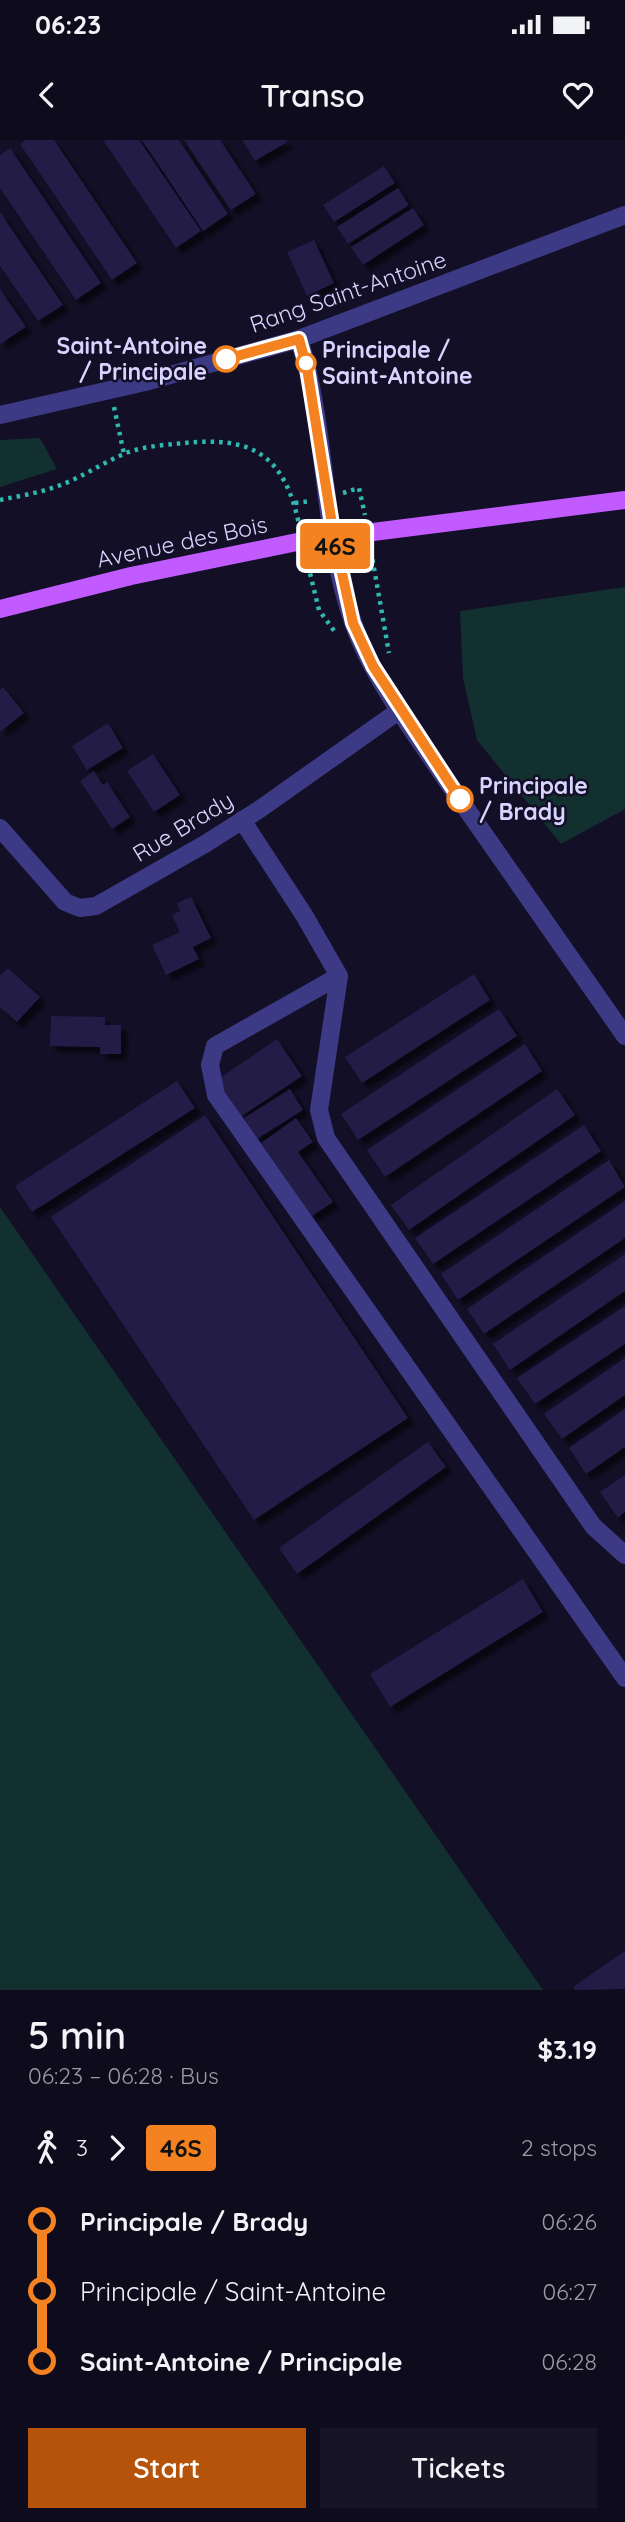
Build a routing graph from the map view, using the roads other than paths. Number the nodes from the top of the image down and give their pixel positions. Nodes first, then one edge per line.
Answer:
1 (625, 215) edge
2 (299, 339) junction
3 (0, 415) edge
4 (625, 500) edge
5 (334, 537) junction
6 (0, 609) edge
7 (400, 710) junction
8 (242, 820) junction
9 (0, 828) edge
10 (339, 976) junction
11 (625, 1036) edge
12 (625, 1555) edge
13 (625, 1678) edge

1 - 2 street, Rang Saint-Antoine
2 - 3 street, Rang Saint-Antoine
2 - 5 street
4 - 5 main road, Avenue des Bois
5 - 6 main road, Avenue des Bois
5 - 7 street
7 - 8 street, Rue Brady
7 - 11 street
8 - 9 street, Rue Brady
8 - 10 street
10 - 12 street
10 - 13 street

